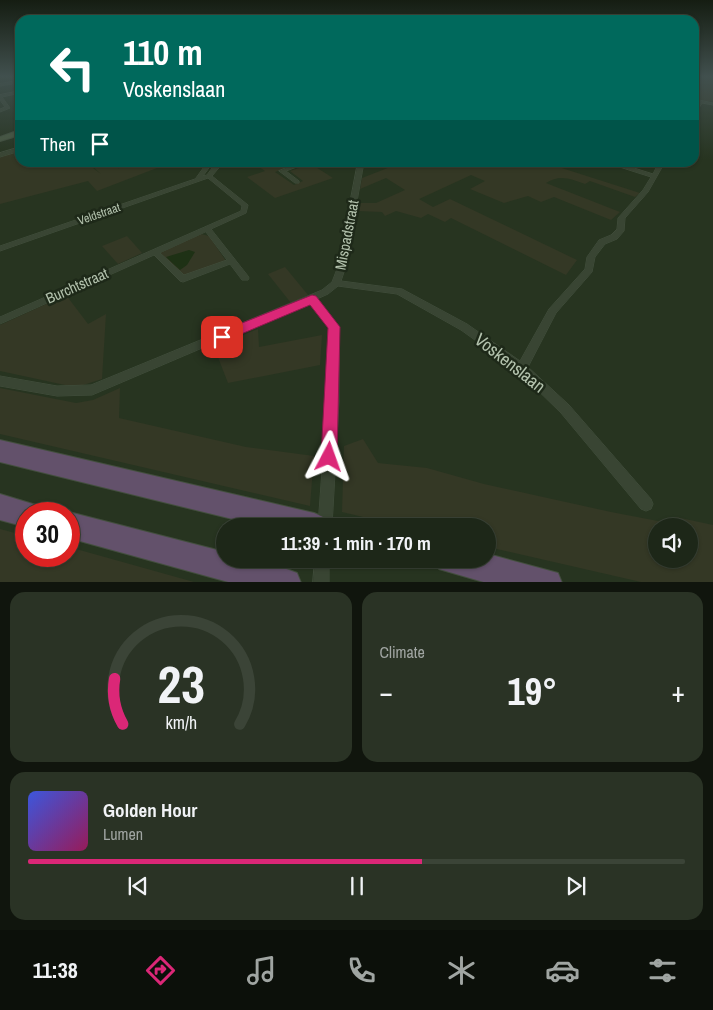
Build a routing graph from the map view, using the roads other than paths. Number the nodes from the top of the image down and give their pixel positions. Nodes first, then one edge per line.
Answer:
1 (5, 104) edge
2 (0, 111) edge
3 (15, 134) edge
4 (0, 139) edge
5 (15, 151) edge
6 (0, 155) edge
7 (207, 167) edge
8 (217, 167) edge
9 (293, 167) edge
10 (360, 167) edge
11 (624, 167) edge
12 (659, 167) edge
13 (210, 176) junction
14 (654, 176) junction
15 (197, 180) junction
16 (296, 182) dead end
17 (206, 229) junction
18 (0, 249) edge
19 (154, 251) junction
20 (232, 261) junction
21 (245, 278) dead end
22 (336, 283) junction
23 (312, 299) junction
24 (0, 321) edge
25 (522, 368) junction
26 (0, 380) edge
27 (0, 451) edge
28 (329, 457) joint
29 (646, 504) dead end
30 (0, 506) edge
31 (15, 510) edge
32 (281, 518) edge
33 (325, 518) edge
34 (80, 528) edge
35 (322, 568) edge
36 (488, 568) edge
37 (286, 582) edge
38 (321, 582) edge
39 (548, 582) edge

1 - 2 street
3 - 4 main road
5 - 6 street
7 - 15 street, Veldstraat
8 - 13 street, Veldstraat
9 - 16 street
10 - 22 street, Mispadstraat
11 - 14 street
12 - 14 street
13 - 15 street, Veldstraat
13 - 17 street, Burchtstraat
14 - 25 street
15 - 18 street, Veldstraat
17 - 19 street, Burchtstraat
17 - 20 street
19 - 20 street
19 - 24 street, Burchtstraat
20 - 21 street
22 - 23 street, Mispadstraat
22 - 25 street, Voskenslaan
23 - 26 street
23 - 28 street
25 - 29 street, Voskenslaan
27 - 32 highway
28 - 33 street
30 - 31 highway
34 - 37 highway
35 - 38 street
36 - 39 highway

